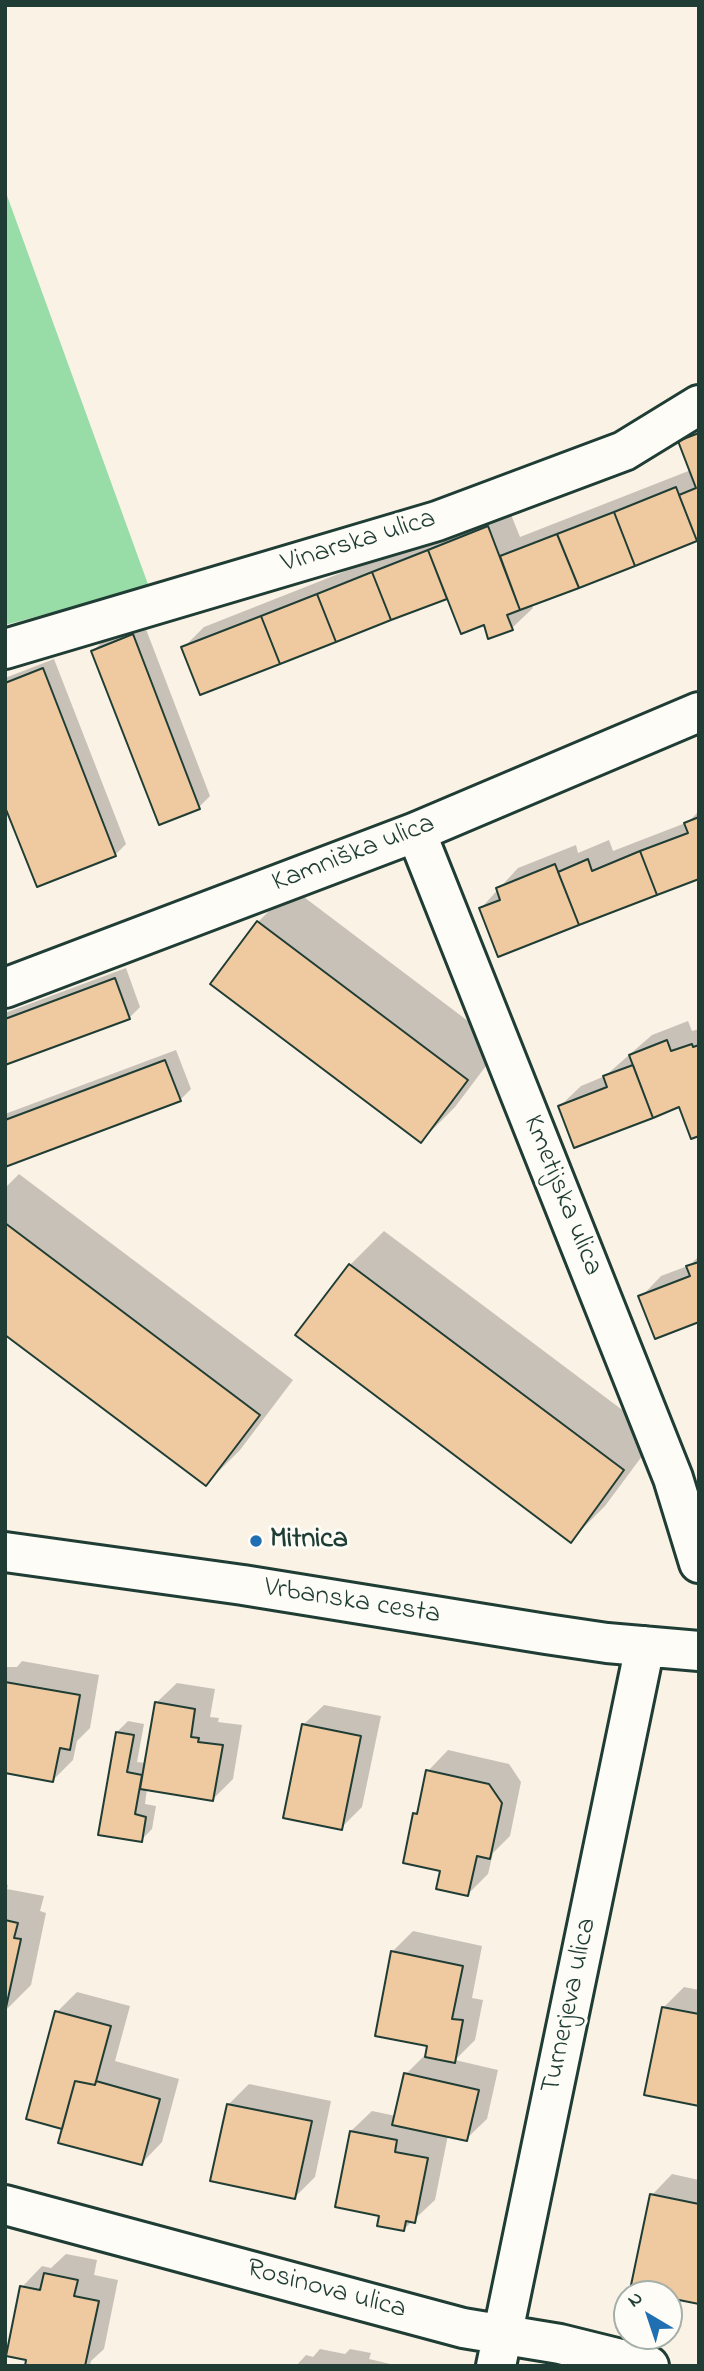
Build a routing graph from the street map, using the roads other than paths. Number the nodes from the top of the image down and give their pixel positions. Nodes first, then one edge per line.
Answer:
1 (699, 405) edge
2 (5, 649) edge
3 (699, 712) edge
4 (416, 832) junction
5 (5, 988) edge
6 (5, 1552) edge
7 (699, 1563) edge
8 (645, 1646) junction
9 (699, 1651) edge
10 (5, 2205) edge
11 (499, 2350) edge
12 (649, 2366) edge

1 - 2 street, Vinarska ulica
3 - 4 street, Kamniška ulica
4 - 5 street, Kamniška ulica
4 - 7 street, Kmetijska ulica
6 - 8 street, Vrbanska cesta
8 - 9 street, Vrbanska cesta
8 - 11 street, Turnerjeva ulica
10 - 11 street, Rosinova ulica
11 - 12 street, Rosinova ulica

